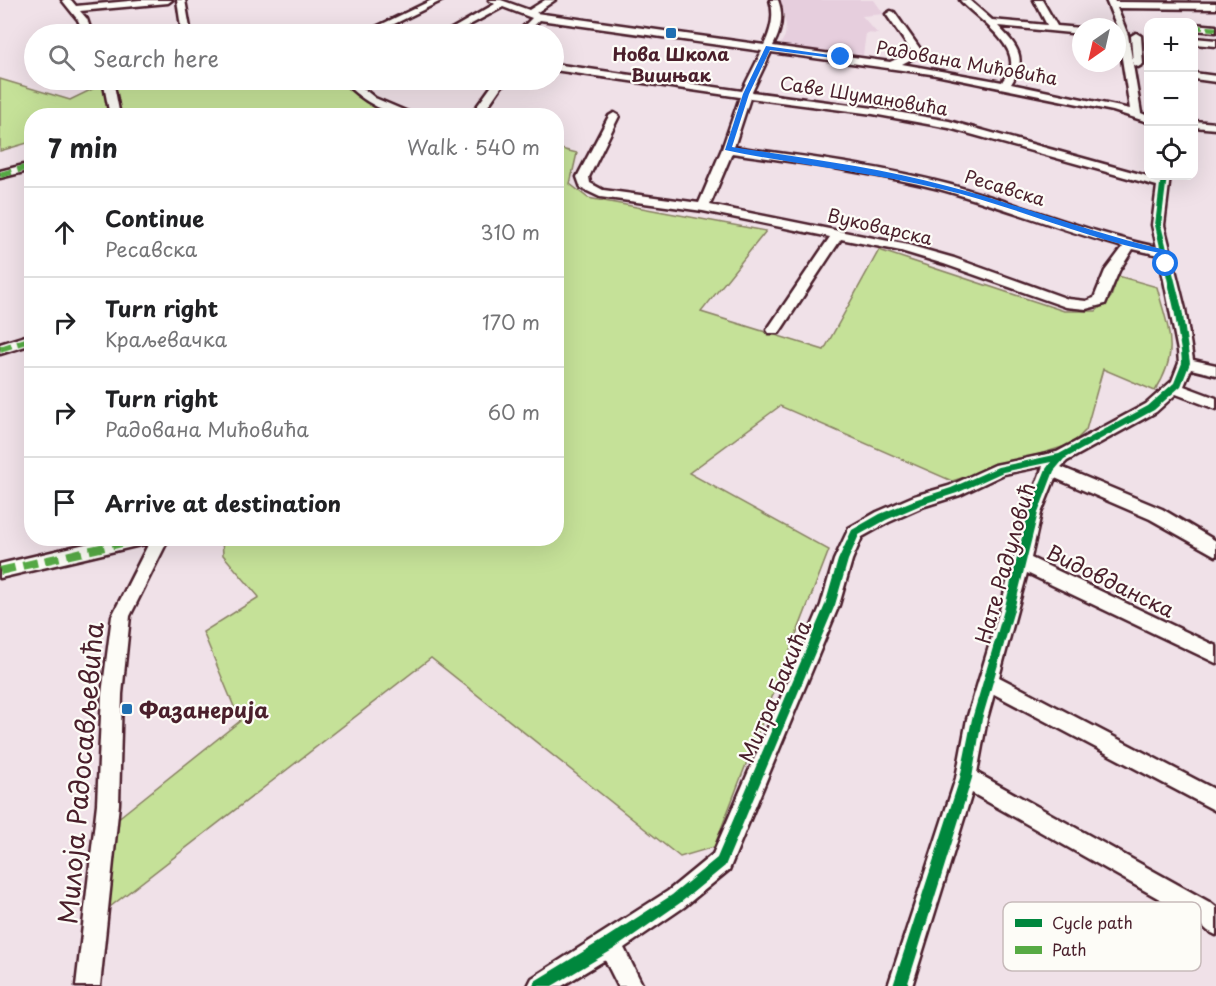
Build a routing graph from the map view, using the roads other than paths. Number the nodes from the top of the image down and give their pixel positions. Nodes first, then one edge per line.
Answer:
1 (66, 0) edge
2 (168, 0) edge
3 (181, 0) edge
4 (439, 0) edge
5 (551, 0) edge
6 (774, 0) edge
7 (964, 0) edge
8 (1038, 0) edge
9 (497, 2) edge
10 (1111, 3) edge
11 (1216, 6) edge
12 (75, 9) junction
13 (891, 14) dead end
14 (534, 15) junction
15 (1115, 18) edge
16 (988, 22) junction
17 (83, 24) edge
18 (185, 24) edge
19 (388, 24) edge
20 (463, 24) edge
21 (527, 24) edge
22 (1198, 27) edge
23 (1053, 28) junction
24 (1216, 29) edge
25 (1072, 30) edge
26 (1126, 35) edge
27 (1136, 36) junction
28 (1144, 37) edge
29 (1198, 41) edge
30 (1216, 44) edge
31 (1126, 45) edge
32 (768, 48) junction
33 (893, 64) junction
34 (564, 69) edge
35 (1139, 70) edge
36 (1198, 77) edge
37 (1216, 79) edge
38 (1005, 85) junction
39 (110, 90) edge
40 (359, 90) edge
41 (494, 90) edge
42 (746, 94) junction
43 (113, 108) edge
44 (392, 108) edge
45 (481, 108) edge
46 (614, 116) dead end
47 (1136, 116) junction
48 (1144, 118) edge
49 (1198, 124) edge
50 (1147, 126) edge
51 (1216, 126) edge
52 (728, 149) junction
53 (24, 168) edge
54 (0, 175) edge
55 (1144, 175) edge
56 (1164, 180) edge
57 (703, 207) junction
58 (837, 235) junction
59 (1130, 245) junction
60 (1163, 252) junction
61 (774, 330) dead end
62 (24, 342) edge
63 (0, 349) edge
64 (1186, 363) junction
65 (1216, 370) edge
66 (1174, 388) junction
67 (1216, 404) edge
68 (1055, 463) junction
69 (108, 546) edge
70 (156, 546) edge
71 (1216, 549) edge
72 (1020, 561) junction
73 (0, 570) edge
74 (1216, 655) edge
75 (989, 681) junction
76 (966, 778) junction
77 (1216, 801) edge
78 (1187, 902) edge
79 (1201, 910) edge
80 (1216, 923) edge
81 (609, 944) junction
82 (88, 986) edge
83 (540, 986) edge
84 (631, 986) edge
85 (900, 986) edge

1 - 12 street
2 - 12 street
3 - 18 street
4 - 19 street
5 - 14 street
6 - 32 street
7 - 16 street
8 - 23 street
9 - 14 street, Радована Мићовића
9 - 20 street
10 - 11 street
10 - 15 street
12 - 17 street
13 - 33 street
14 - 21 street
14 - 32 street, Радована Мићовића
16 - 23 street
16 - 38 street
22 - 24 street
23 - 25 street
26 - 27 street
27 - 28 street
27 - 35 street
29 - 30 street
31 - 35 street
32 - 33 street, Радована Мићовића
32 - 42 street
33 - 38 street, Радована Мићовића
34 - 42 street, Саве Шумановића
35 - 47 street
36 - 37 street
38 - 47 street, Радована Мићовића
39 - 43 street
40 - 44 street
41 - 45 street
42 - 52 street
42 - 55 street, Саве Шумановића
46 - 57 street, Вуковарска
47 - 48 street, Радована Мићовића
47 - 50 street
49 - 51 street
52 - 57 street
52 - 59 street, Ресавска
53 - 54 street
56 - 60 street
57 - 58 street, Вуковарска
58 - 59 street, Вуковарска
58 - 61 street
59 - 60 street, Ресавска
60 - 64 street
62 - 63 street
64 - 65 street
64 - 66 street
66 - 67 street
66 - 68 street
68 - 71 street
68 - 72 street, Нате Радуловић
68 - 81 street, Митра Бакића
69 - 73 street
70 - 82 street, Милоја Радосављевића
72 - 74 street, Видовданска
72 - 75 street, Нате Радуловић
75 - 76 street, Нате Радуловић
75 - 77 street
76 - 78 street
76 - 85 street, Нате Радуловић
79 - 80 street
81 - 83 street, Митра Бакића
81 - 84 street

